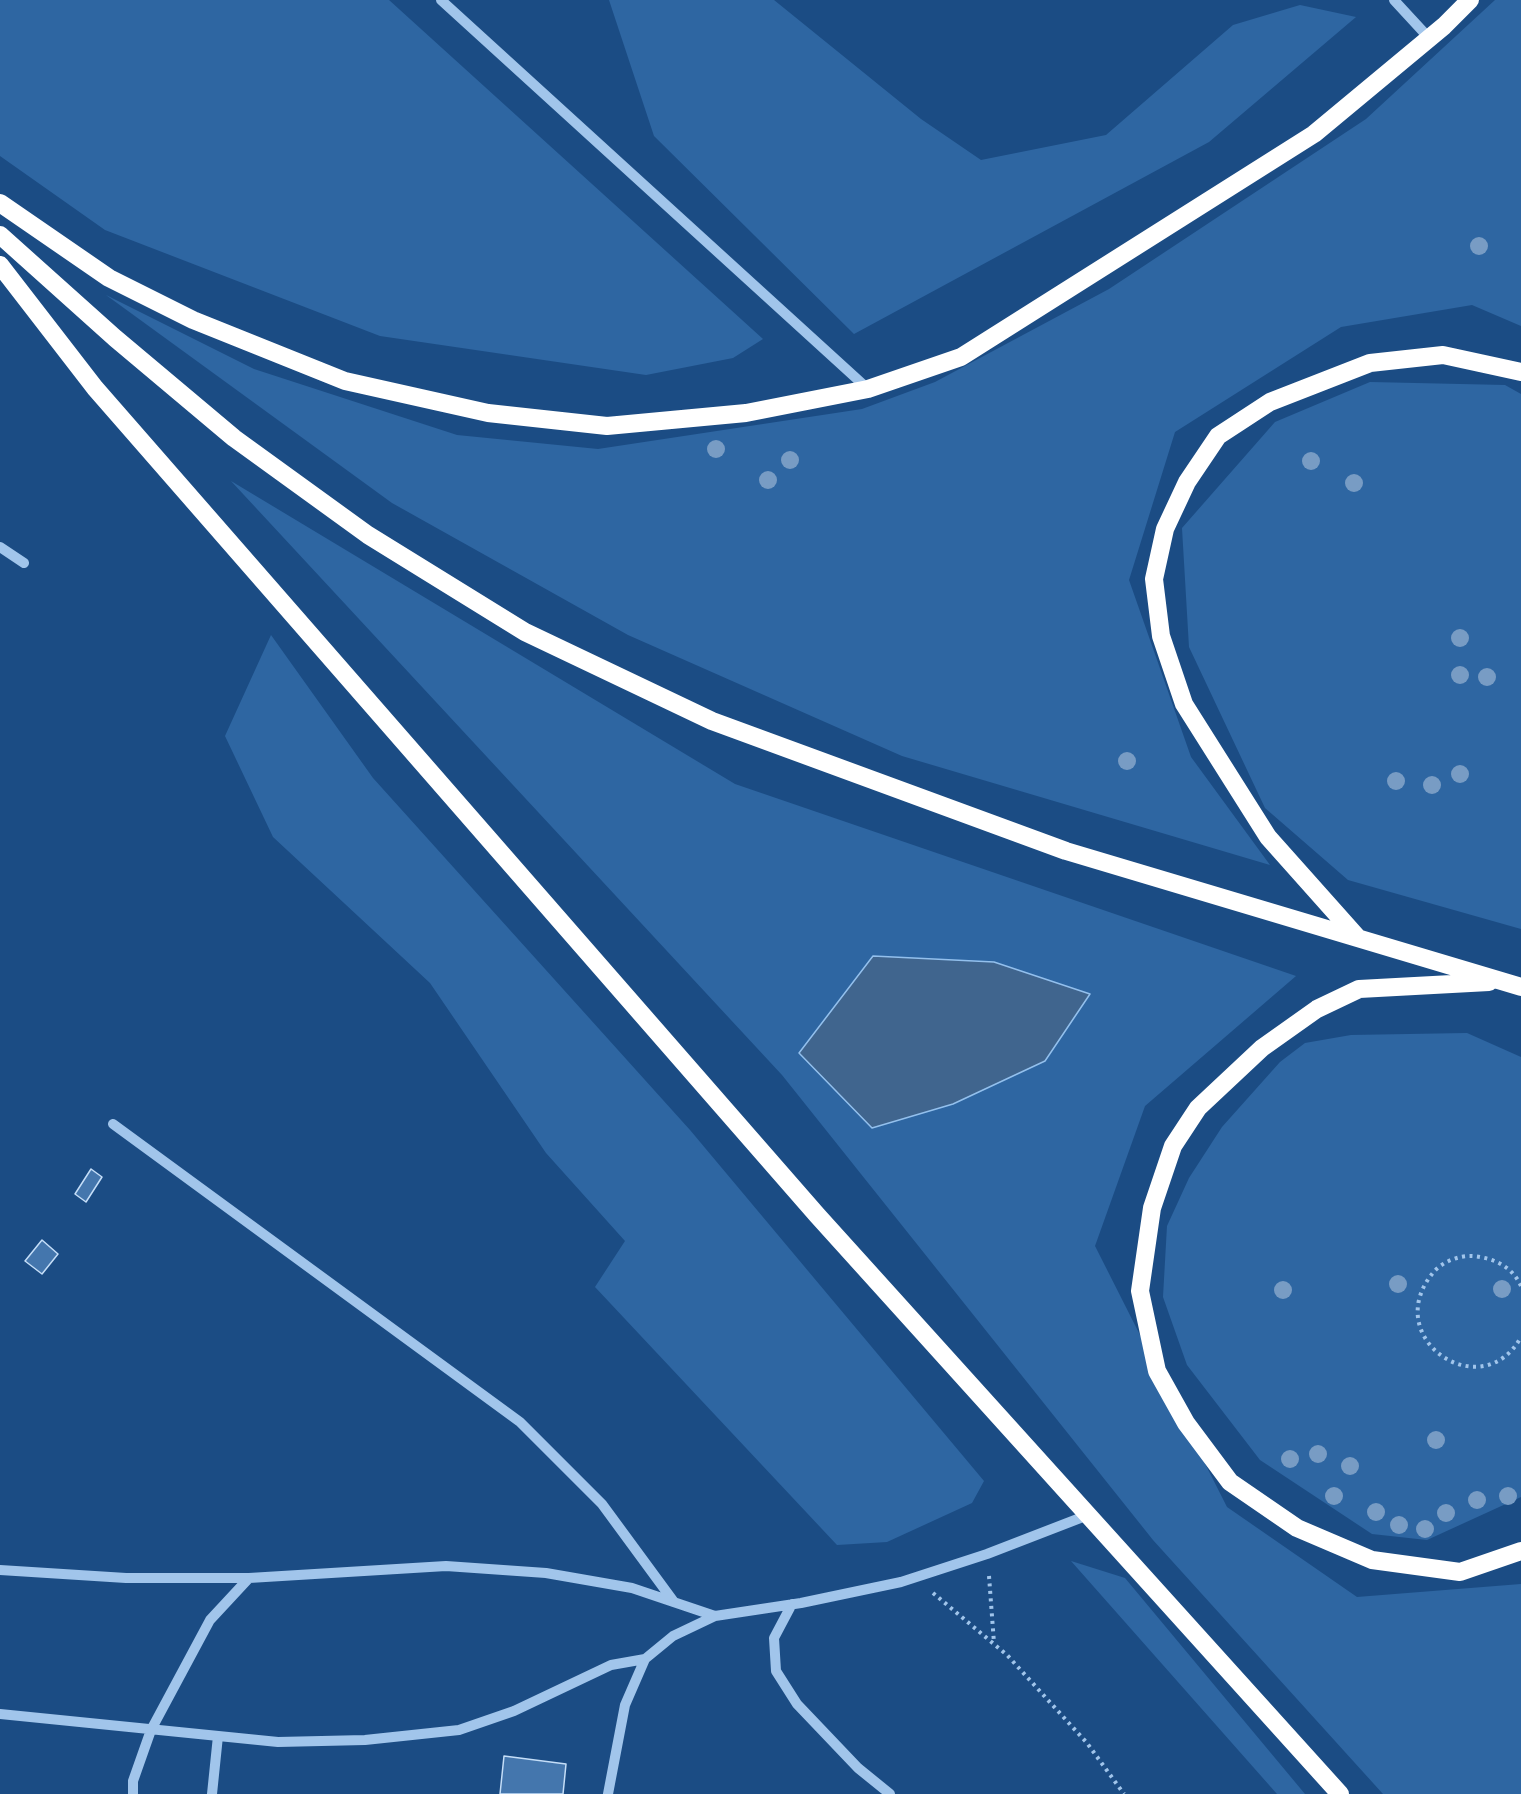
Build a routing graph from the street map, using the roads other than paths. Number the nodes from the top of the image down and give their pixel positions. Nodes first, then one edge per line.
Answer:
1 (441, 0) edge
2 (1395, 0) edge
3 (1470, 0) edge
4 (1429, 38) junction
5 (0, 203) edge
6 (0, 235) edge
7 (0, 265) edge
8 (1521, 372) edge
9 (868, 389) junction
10 (0, 547) edge
11 (24, 563) dead end
12 (1359, 939) junction
13 (1502, 981) junction
14 (1521, 987) edge
15 (112, 1124) dead end
16 (1088, 1515) junction
17 (1521, 1551) edge
18 (0, 1570) edge
19 (249, 1578) junction
20 (674, 1602) junction
21 (792, 1604) junction
22 (715, 1616) junction
23 (645, 1659) junction
24 (0, 1714) edge
25 (151, 1730) junction
26 (218, 1736) junction
27 (133, 1794) edge
28 (212, 1794) edge
29 (608, 1794) edge
30 (890, 1794) edge
31 (1340, 1794) edge

1 - 9 street
2 - 4 street
3 - 4 highway
4 - 9 highway
5 - 9 highway
6 - 12 highway
7 - 16 highway
8 - 12 highway
10 - 11 street
12 - 13 highway
13 - 14 highway
13 - 17 highway
15 - 20 street
16 - 21 street
16 - 31 highway
18 - 19 street
19 - 20 street
19 - 25 street
20 - 22 street
21 - 22 street
21 - 30 street
22 - 23 street
23 - 26 street
23 - 29 street
24 - 25 street
25 - 26 street
25 - 27 street
26 - 28 street

